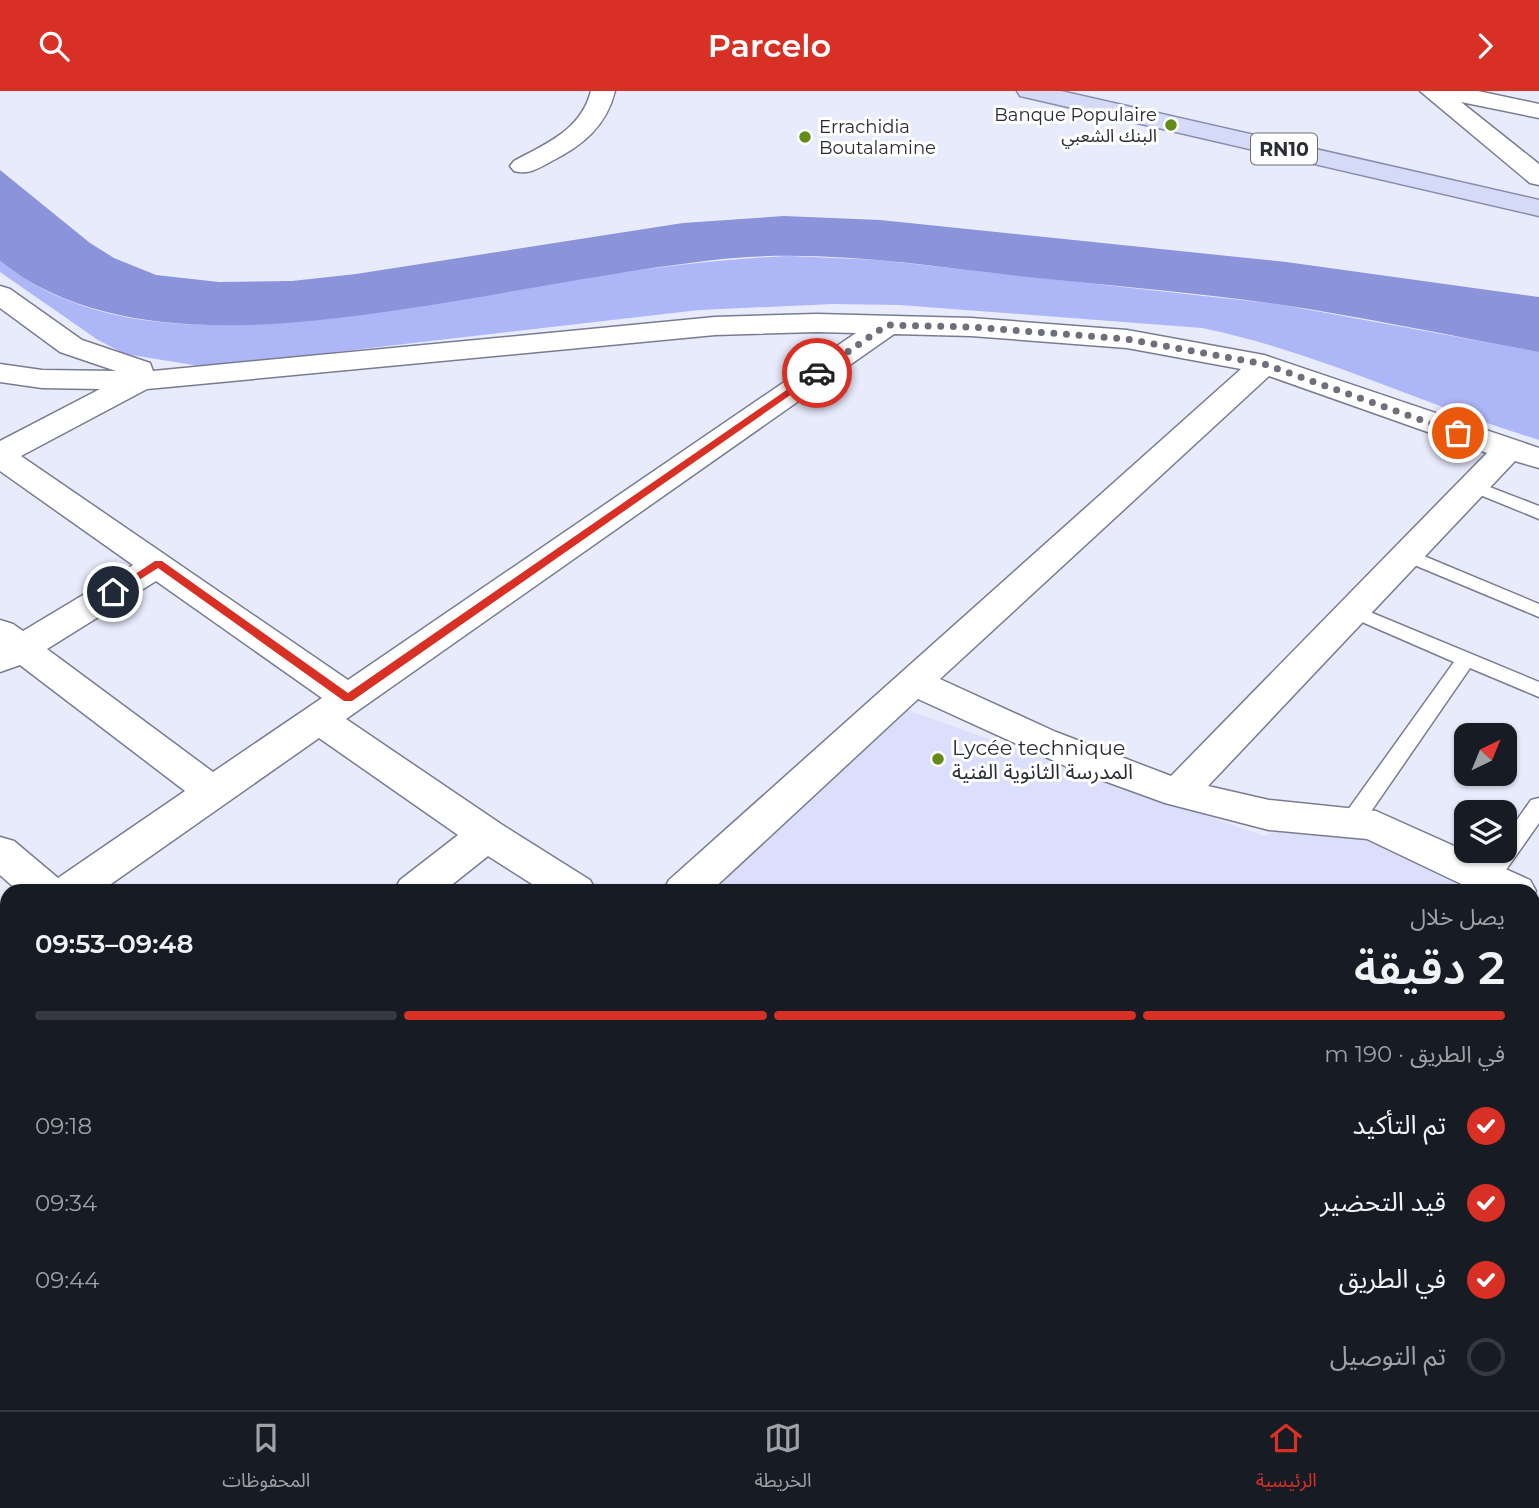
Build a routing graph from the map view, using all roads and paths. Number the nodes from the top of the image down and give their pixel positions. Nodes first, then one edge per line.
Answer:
1 (603, 91) edge
2 (1029, 91) edge
3 (1432, 91) edge
4 (1443, 91) edge
5 (1539, 111) edge
6 (523, 166) dead end
7 (1539, 177) edge
8 (1539, 208) edge
9 (0, 295) edge
10 (887, 325) junction
11 (1264, 364) junction
12 (0, 373) edge
13 (152, 379) junction
14 (1524, 454) edge
15 (0, 455) edge
16 (1474, 486) junction
17 (1539, 513) edge
18 (1407, 555) junction
19 (159, 564) junction
20 (1353, 611) junction
21 (1539, 611) edge
22 (7, 647) edge
23 (1466, 659) junction
24 (914, 683) junction
25 (1539, 690) edge
26 (334, 708) junction
27 (213, 792) junction
28 (1179, 792) junction
29 (1539, 806) edge
30 (1353, 820) junction
31 (487, 835) junction
32 (0, 852) edge
33 (38, 884) edge
34 (80, 884) edge
35 (424, 884) edge
36 (564, 884) edge
37 (692, 884) edge
38 (1501, 884) edge

1 - 6 street
2 - 8 main road, RN10
3 - 7 street
4 - 5 street
9 - 13 street
10 - 11 street
10 - 13 street
10 - 26 street
11 - 14 street
11 - 24 street
12 - 13 street
13 - 15 street
14 - 16 street
15 - 19 street
16 - 17 lane
16 - 18 street
18 - 20 street
18 - 21 lane
19 - 22 street
19 - 26 street
20 - 23 lane
20 - 28 street
22 - 27 street
23 - 25 lane
23 - 30 lane
24 - 28 street
24 - 37 street
26 - 27 street
26 - 31 street
27 - 34 street
28 - 30 street
29 - 38 lane
30 - 38 street
31 - 35 street
31 - 36 street
32 - 33 street

